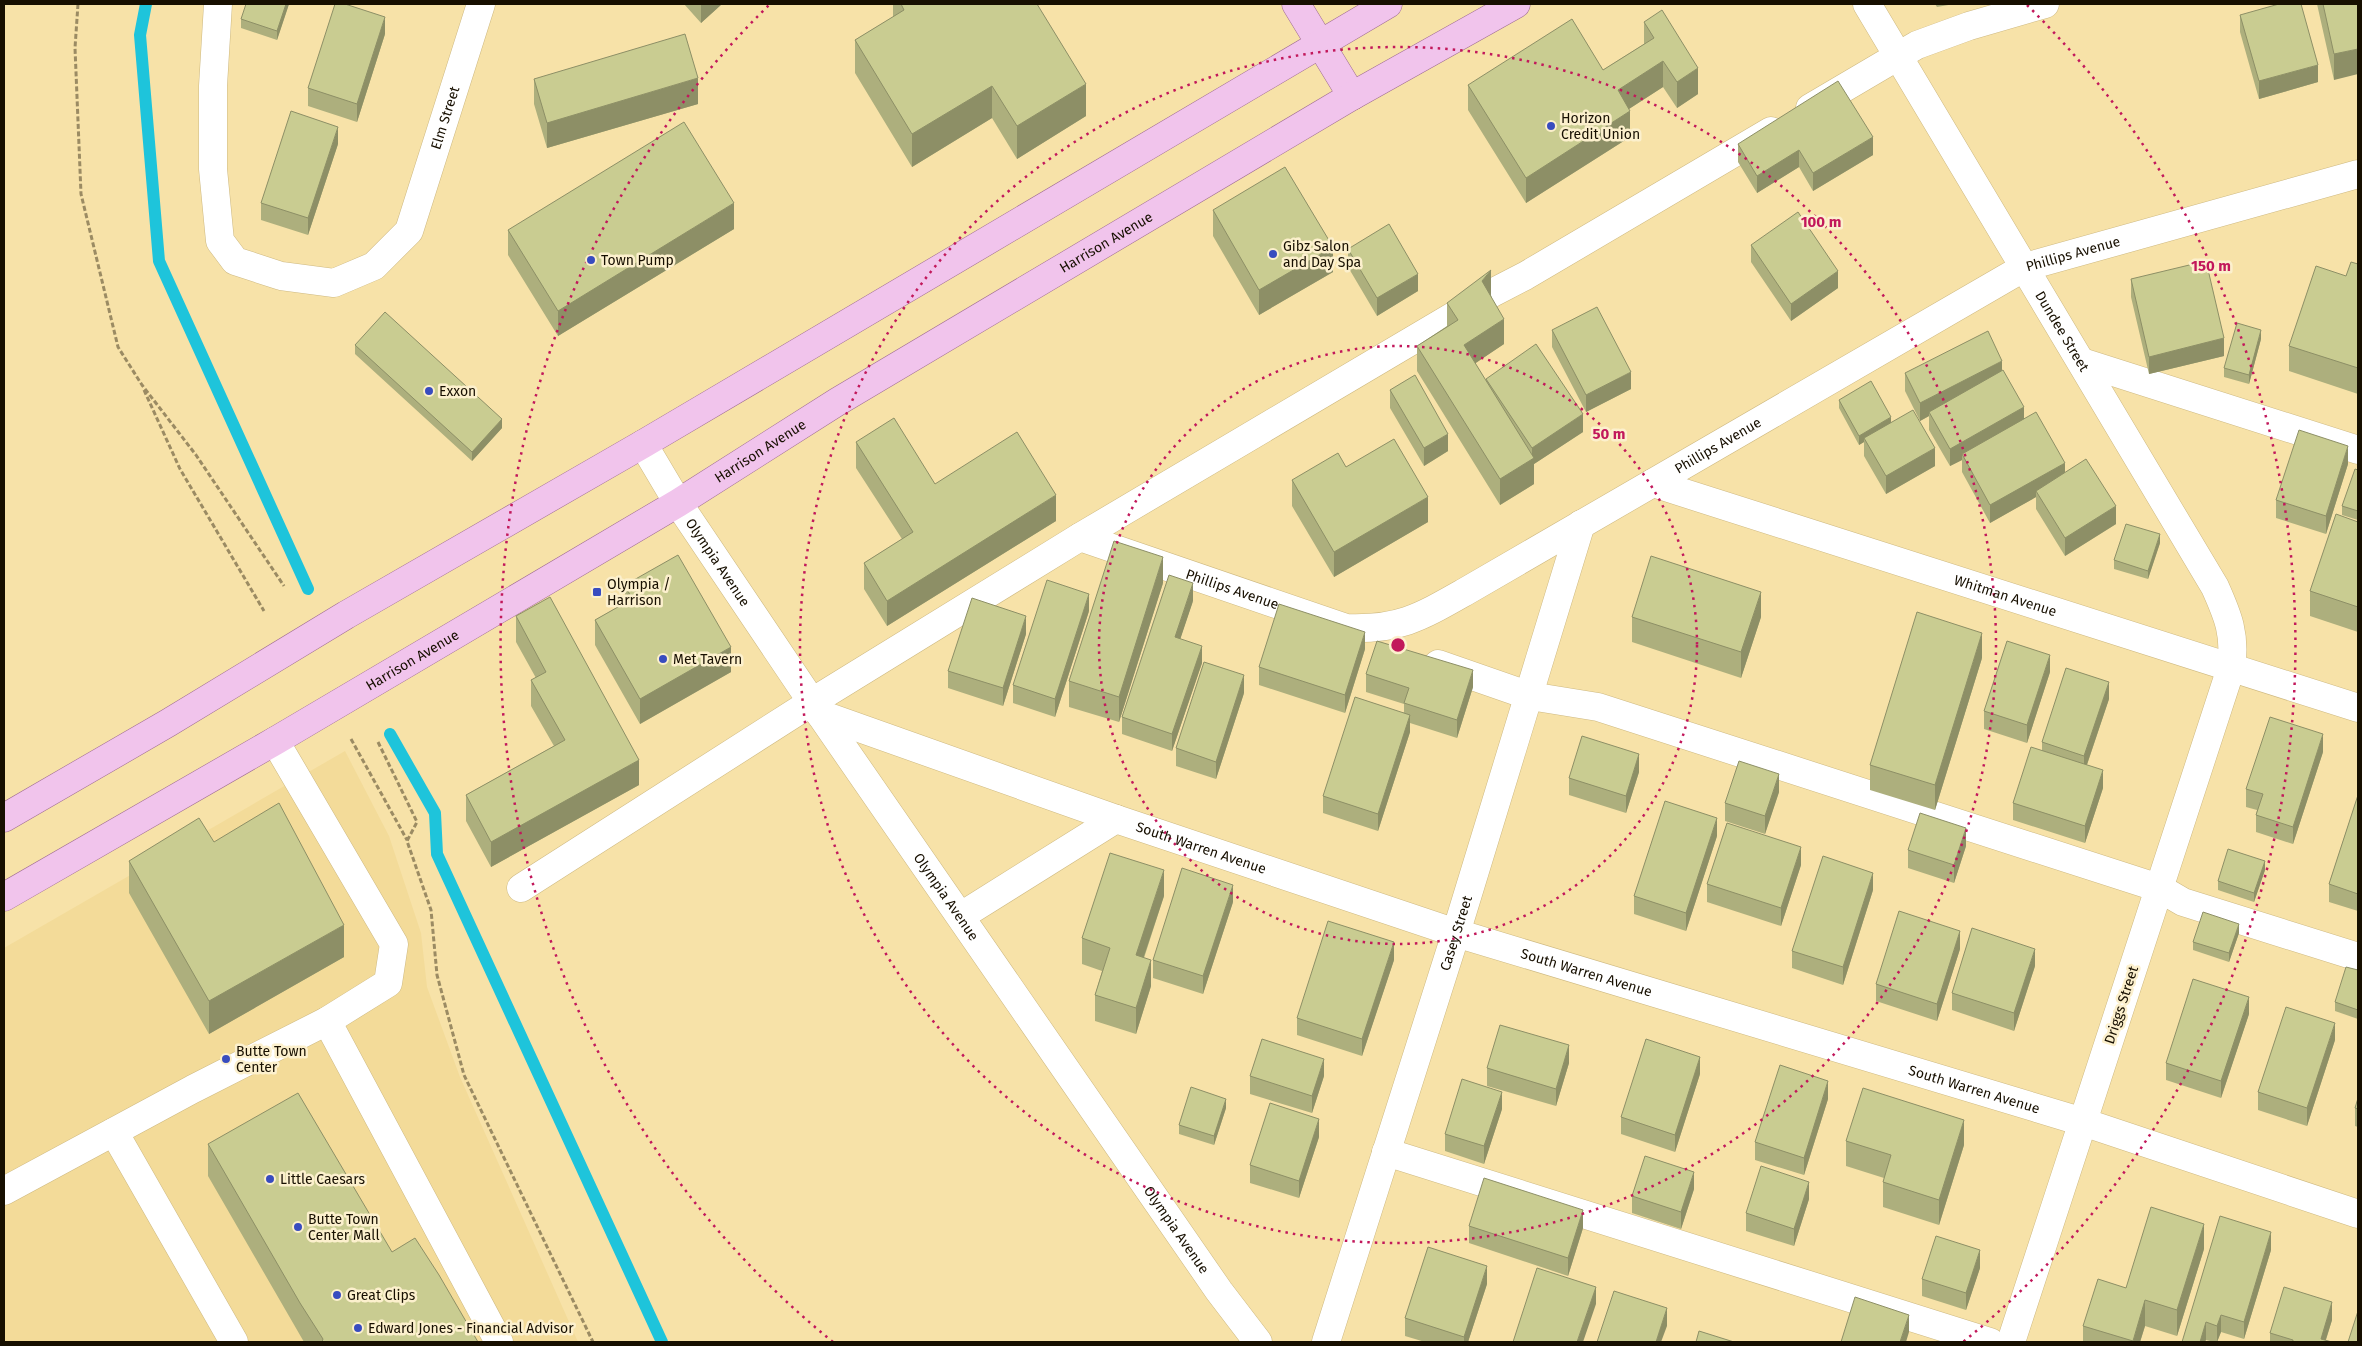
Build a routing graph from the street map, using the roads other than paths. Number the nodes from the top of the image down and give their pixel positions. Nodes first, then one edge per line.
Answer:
1 (218, 4) edge
2 (481, 4) edge
3 (1296, 4) edge
4 (1388, 4) edge
5 (1516, 4) edge
6 (1867, 4) edge
7 (2046, 4) edge
8 (1319, 45) junction
9 (1899, 55) junction
10 (1352, 96) junction
11 (2350, 181) edge
12 (2025, 267) junction
13 (2082, 362) junction
14 (643, 444) junction
15 (2358, 450) edge
16 (1653, 483) junction
17 (678, 503) junction
18 (1581, 524) junction
19 (1080, 537) junction
20 (1346, 628) junction
21 (2231, 668) junction
22 (1530, 696) junction
23 (816, 708) junction
24 (2358, 708) edge
25 (275, 741) junction
26 (4, 818) edge
27 (1116, 819) junction
28 (522, 888) dead end
29 (2159, 888) junction
30 (4, 896) edge
31 (961, 916) junction
32 (1456, 933) junction
33 (2358, 957) edge
34 (327, 1021) junction
35 (2083, 1122) junction
36 (114, 1132) junction
37 (1386, 1152) junction
38 (4, 1190) edge
39 (2358, 1214) edge
40 (234, 1342) edge
41 (499, 1342) edge
42 (1258, 1342) edge
43 (1326, 1342) edge
44 (1990, 1342) edge
45 (2011, 1342) edge

1 - 2 street, Elm Street
3 - 8 main road
4 - 8 main road
5 - 10 main road, Harrison Avenue
6 - 9 street, Dundee Street
7 - 9 street
8 - 10 main road
8 - 14 main road
9 - 12 street, Dundee Street
9 - 19 street
10 - 17 main road, Harrison Avenue
11 - 12 street, Phillips Avenue
12 - 13 street, Dundee Street
12 - 16 street, Phillips Avenue
13 - 15 street
13 - 21 street, Dundee Street
14 - 17 street, Olympia Avenue
14 - 26 main road
16 - 18 street, Phillips Avenue
16 - 21 street, Whitman Avenue
17 - 23 street, Olympia Avenue
17 - 25 main road, Harrison Avenue
18 - 20 street, Phillips Avenue
18 - 22 street, Casey Street
19 - 20 street, Phillips Avenue
19 - 23 street
20 - 22 street
21 - 24 street, Whitman Avenue
21 - 29 street, Driggs Street
22 - 29 street
22 - 32 street, Casey Street
23 - 27 street, South Warren Avenue
23 - 28 street
23 - 31 street, Olympia Avenue
25 - 30 main road, Harrison Avenue
25 - 34 street
27 - 31 street
27 - 32 street, South Warren Avenue
29 - 33 street
29 - 35 street, Driggs Street
31 - 42 street, Olympia Avenue
32 - 35 street, South Warren Avenue
32 - 37 street, Casey Street
34 - 36 street
34 - 41 street
35 - 39 street, South Warren Avenue
35 - 45 street, Driggs Street
36 - 38 street
36 - 40 street
37 - 43 street, Casey Street
37 - 44 street

